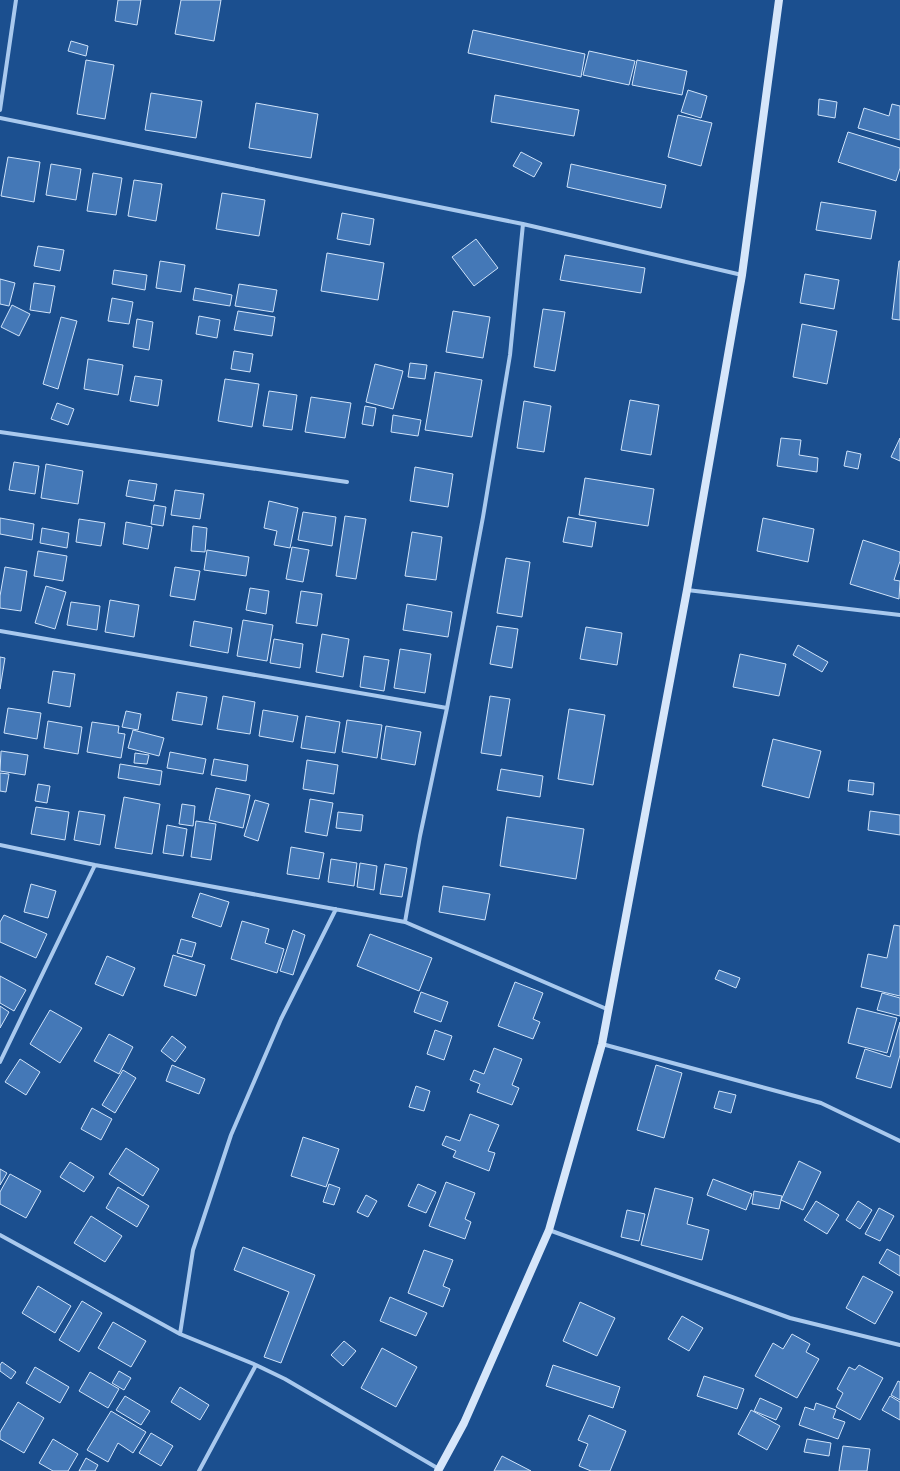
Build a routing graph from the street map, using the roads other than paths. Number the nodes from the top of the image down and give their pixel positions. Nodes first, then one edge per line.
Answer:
1 (16, 0) edge
2 (779, 0) edge
3 (0, 110) edge
4 (0, 118) edge
5 (523, 224) junction
6 (742, 275) junction
7 (0, 432) edge
8 (347, 482) dead end
9 (687, 590) junction
10 (900, 616) edge
11 (0, 631) edge
12 (447, 708) junction
13 (0, 845) edge
14 (95, 865) junction
15 (336, 910) junction
16 (405, 922) junction
17 (609, 1010) junction
18 (602, 1044) junction
19 (0, 1062) edge
20 (900, 1141) edge
21 (549, 1230) junction
22 (0, 1236) edge
23 (180, 1334) junction
24 (900, 1345) edge
25 (256, 1365) junction
26 (439, 1470) edge
27 (199, 1471) edge

1 - 3 street
2 - 6 main road
4 - 5 street
5 - 6 street
5 - 12 street
6 - 9 main road
7 - 8 street
9 - 10 street
9 - 17 main road
11 - 12 street
12 - 16 street
13 - 14 street
14 - 15 street
14 - 19 street
15 - 16 street
15 - 23 street
16 - 17 street
17 - 18 main road
18 - 20 street
18 - 21 main road
21 - 24 street
21 - 26 main road
22 - 23 street
23 - 25 street
25 - 26 street
25 - 27 street

